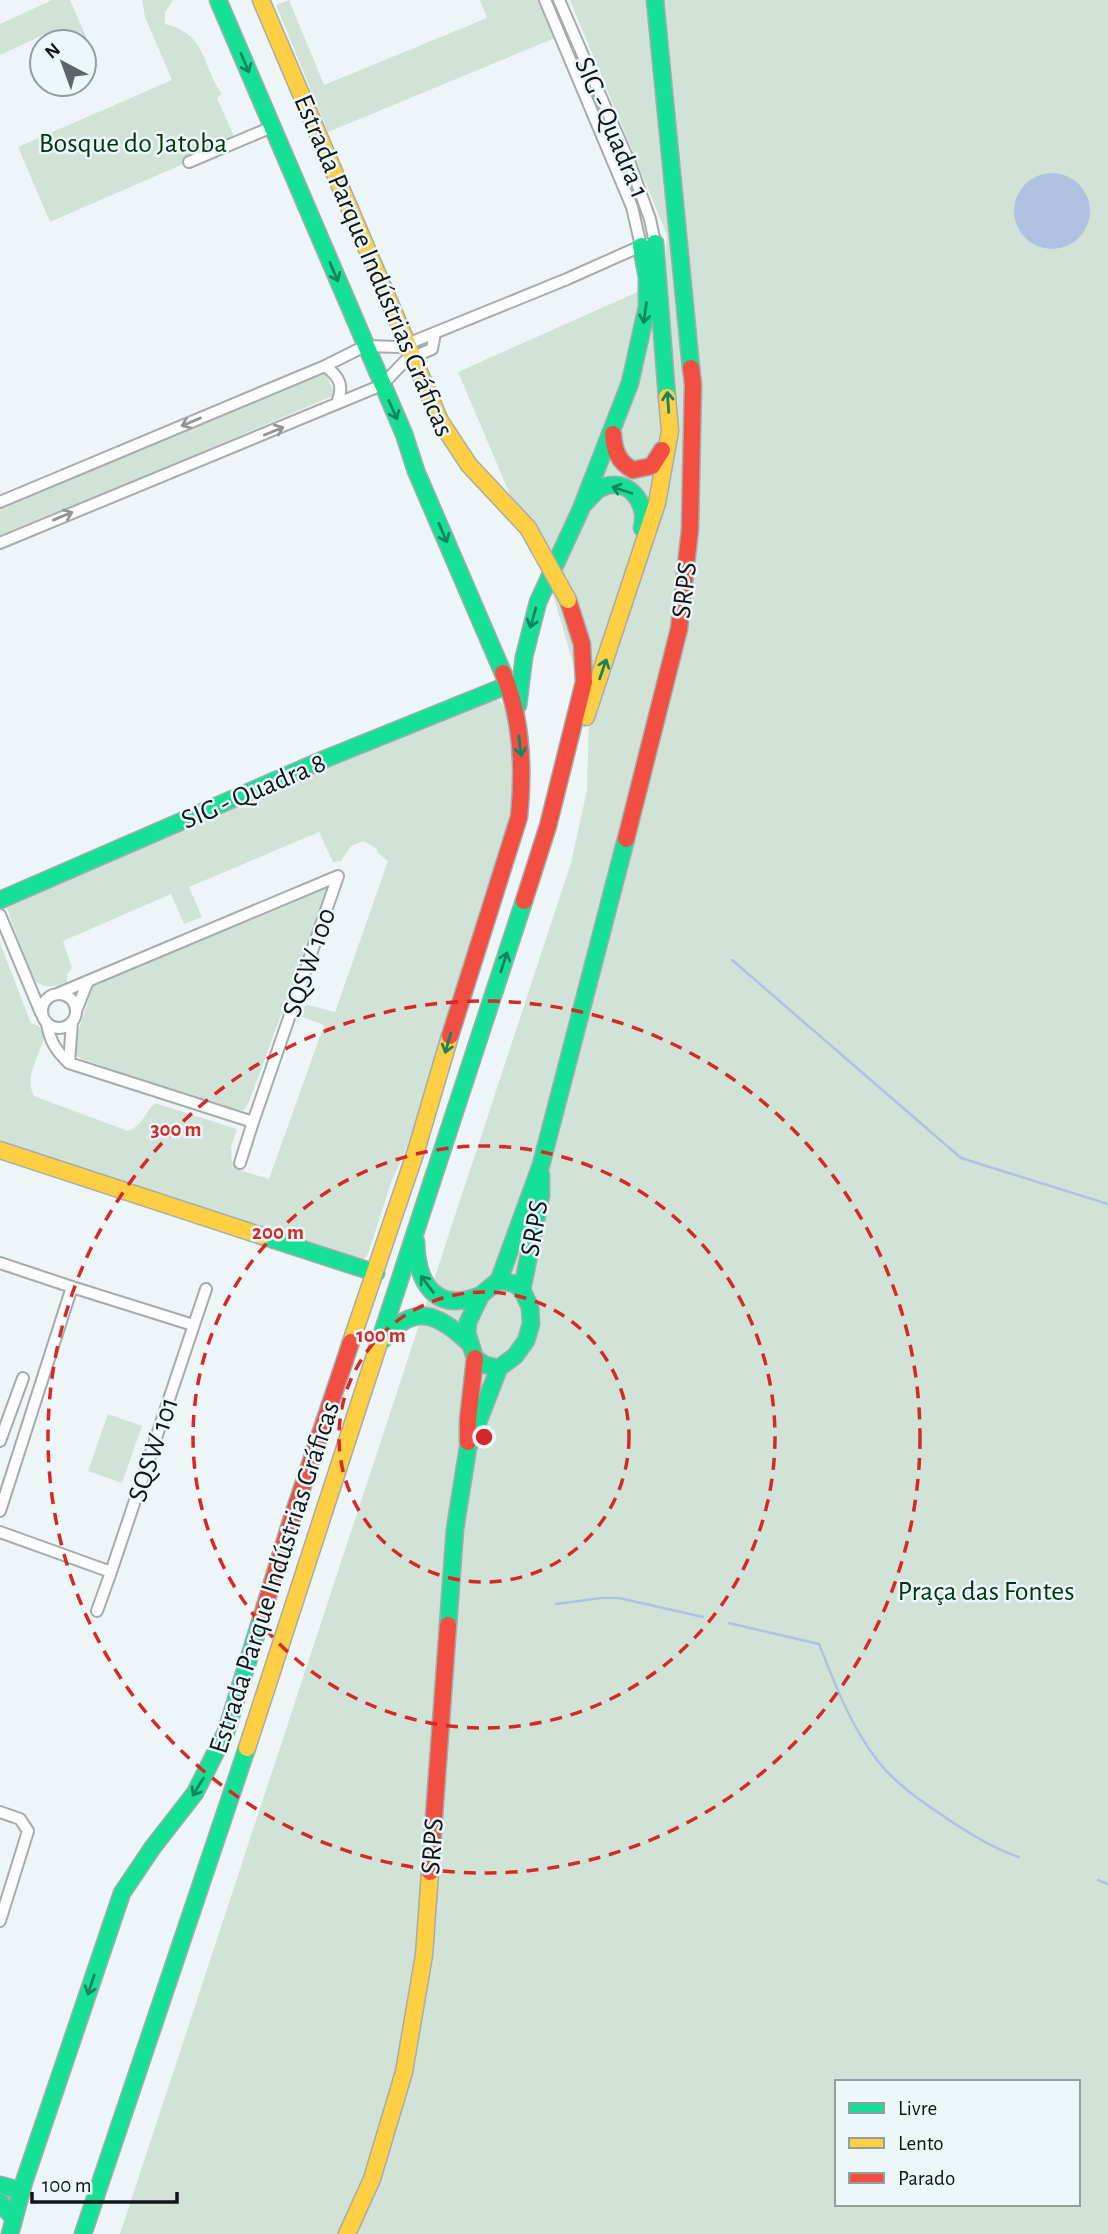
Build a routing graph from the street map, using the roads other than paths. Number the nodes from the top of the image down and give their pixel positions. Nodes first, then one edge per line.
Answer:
1 (218, 0) edge
2 (261, 0) edge
3 (545, 0) edge
4 (559, 0) edge
5 (655, 0) edge
6 (272, 127) junction
7 (189, 162) dead end
8 (648, 245) junction
9 (365, 346) junction
10 (407, 350) junction
11 (325, 366) junction
12 (382, 385) junction
13 (337, 403) junction
14 (613, 430) junction
15 (670, 431) junction
16 (0, 502) edge
17 (581, 509) junction
18 (0, 543) edge
19 (634, 569) junction
20 (508, 685) junction
21 (516, 716) junction
22 (548, 826) junction
23 (0, 900) edge
24 (0, 915) edge
25 (467, 978) junction
26 (88, 981) junction
27 (30, 985) junction
28 (54, 995) junction
29 (74, 1017) junction
30 (44, 1019) junction
31 (482, 1026) junction
32 (69, 1063) junction
33 (253, 1122) junction
34 (0, 1150) edge
35 (240, 1163) dead end
36 (541, 1165) junction
37 (418, 1224) junction
38 (0, 1263) edge
39 (376, 1273) junction
40 (499, 1280) junction
41 (72, 1287) junction
42 (206, 1289) dead end
43 (522, 1290) junction
44 (481, 1295) junction
45 (193, 1325) junction
46 (472, 1350) junction
47 (374, 1357) junction
48 (499, 1367) junction
49 (23, 1378) dead end
50 (26, 1435) junction
51 (2, 1436) edge
52 (468, 1448) junction
53 (0, 1511) edge
54 (0, 1532) edge
55 (111, 1572) junction
56 (97, 1611) dead end
57 (0, 1812) edge
58 (0, 1921) edge
59 (0, 2185) edge
60 (22, 2191) junction
61 (0, 2202) edge
62 (12, 2226) edge
63 (83, 2234) edge
64 (347, 2234) edge

1 -> 6 main road, Estrada Parque Indústrias Gráficas
2 - 10 main road, Estrada Parque Indústrias Gráficas
3 - 8 street, SIG - Quadra 1
4 - 8 street, SIG - Quadra 1
5 - 36 main road, SRPS
6 - 7 street
6 -> 9 main road, Estrada Parque Indústrias Gráficas
8 - 10 street
8 -> 14 main road
15 -> 8 main road
9 - 10 street
9 - 11 street
9 - 12 main road, Estrada Parque Indústrias Gráficas
10 - 12 street
10 - 22 main road, Estrada Parque Indústrias Gráficas, bridge
11 - 13 street
11 -> 16 street
12 - 13 street
12 -> 20 main road, Estrada Parque Indústrias Gráficas
18 -> 13 street
14 - 15 main road
14 - 17 main road
15 - 19 main road
19 -> 17 main road
17 -> 21 main road
22 -> 19 main road
20 - 21 main road, Estrada Parque Indústrias Gráficas
20 - 23 main road, SIG - Quadra 8
21 -> 25 main road, Estrada Parque Indústrias Gráficas
31 -> 22 main road, Estrada Parque Indústrias Gráficas
24 - 27 street
25 - 31 main road
25 -> 39 main road, Estrada Parque Indústrias Gráficas
26 - 28 street, SQSW 100
26 - 29 street
26 - 33 street, SQSW 100
27 - 28 street
27 - 30 street
28 - 29 street
28 - 30 street
29 - 30 street
29 - 32 street
30 - 32 street
31 - 37 main road, Estrada Parque Indústrias Gráficas
32 - 33 street
33 - 35 street
34 - 39 main road
36 - 40 main road, SRPS
36 - 43 main road, SRPS
44 -> 37 main road
37 - 47 main road, Estrada Parque Indústrias Gráficas
38 - 41 street
39 -> 60 main road, Estrada Parque Indústrias Gráficas
40 - 43 main road, SRPS
40 - 44 main road, SRPS
41 - 45 street
41 - 50 street
42 - 45 street, SQSW 101
43 - 48 main road, SRPS
44 - 46 main road, SRPS
45 - 55 street, SQSW 101
46 - 47 main road
46 - 48 main road
46 - 52 main road, SRPS
47 - 63 main road, Estrada Parque Indústrias Gráficas
48 - 52 main road, SRPS
49 - 51 street
50 - 51 street
50 - 53 street
52 - 64 main road, SRPS
54 - 55 street
55 - 56 street, SQSW 101
57 - 58 street
59 - 60 main road
60 - 62 main road, Estrada Parque Indústrias Gráficas
61 - 62 main road

